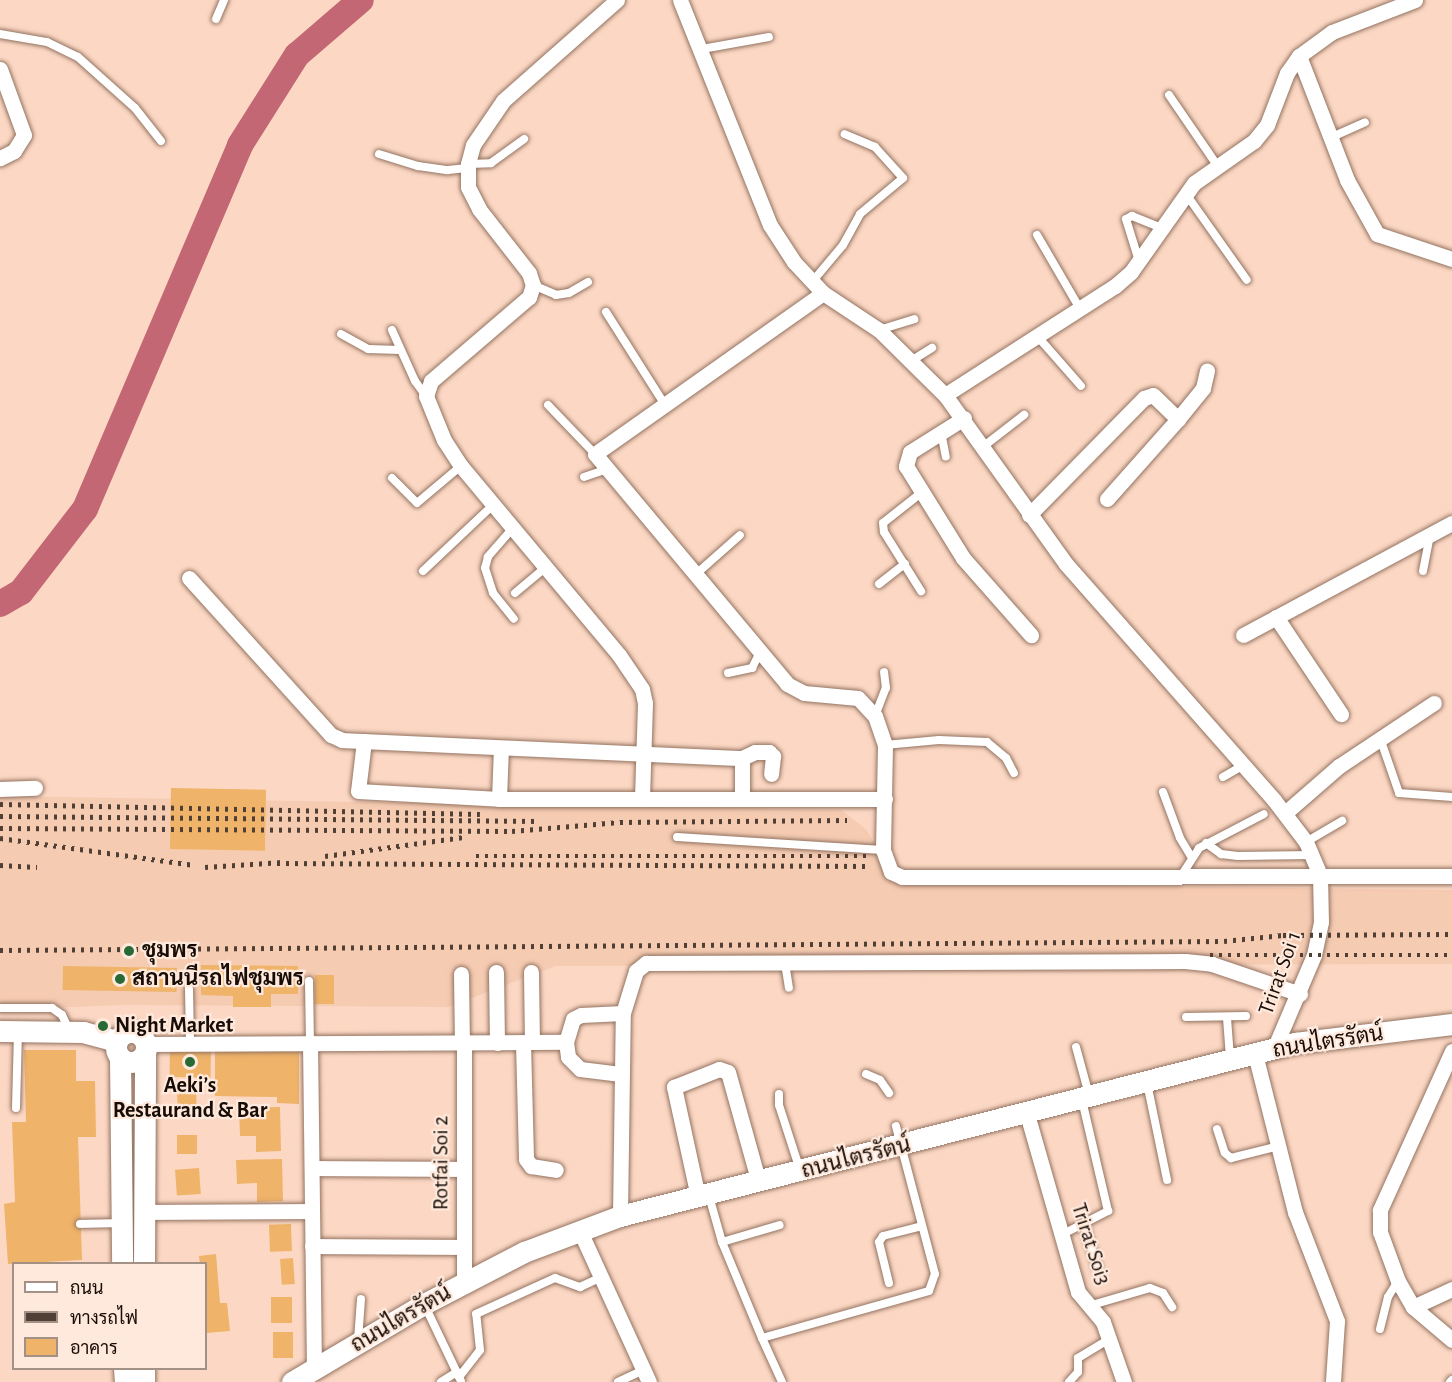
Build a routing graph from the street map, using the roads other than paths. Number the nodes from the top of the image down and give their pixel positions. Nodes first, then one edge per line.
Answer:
1 (224, 0) edge
2 (617, 0) edge
3 (1415, 0) edge
4 (687, 2) edge
5 (216, 19) dead end
6 (0, 34) edge
7 (769, 37) dead end
8 (702, 49) junction
9 (1299, 56) junction
10 (0, 69) edge
11 (1169, 95) dead end
12 (1365, 122) dead end
13 (845, 134) dead end
14 (1332, 137) junction
15 (524, 139) dead end
16 (161, 141) dead end
17 (379, 154) dead end
18 (0, 158) edge
19 (1217, 165) junction
20 (468, 166) junction
21 (1186, 194) junction
22 (1163, 228) junction
23 (1037, 235) dead end
24 (1452, 259) edge
25 (1140, 262) junction
26 (1247, 280) dead end
27 (588, 282) dead end
28 (812, 282) junction
29 (533, 285) junction
30 (823, 293) junction
31 (1080, 310) junction
32 (606, 312) dead end
33 (914, 320) dead end
34 (392, 330) dead end
35 (879, 330) junction
36 (342, 334) dead end
37 (1038, 337) junction
38 (933, 348) dead end
39 (400, 350) junction
40 (911, 361) junction
41 (1207, 370) dead end
42 (1081, 387) dead end
43 (945, 395) junction
44 (426, 396) junction
45 (548, 405) dead end
46 (666, 406) junction
47 (1024, 415) dead end
48 (964, 418) junction
49 (1178, 419) junction
50 (941, 432) junction
51 (984, 446) junction
52 (595, 454) junction
53 (946, 457) dead end
54 (461, 466) junction
55 (607, 469) junction
56 (584, 477) dead end
57 (392, 478) dead end
58 (921, 493) junction
59 (1107, 499) dead end
60 (493, 505) junction
61 (1029, 515) junction
62 (1452, 523) edge
63 (512, 529) junction
64 (740, 535) dead end
65 (1431, 535) junction
66 (904, 564) junction
67 (544, 569) junction
68 (423, 571) dead end
69 (1424, 571) dead end
70 (695, 575) junction
71 (189, 578) dead end
72 (879, 584) dead end
73 (921, 591) dead end
74 (515, 593) dead end
75 (1276, 617) junction
76 (514, 619) dead end
77 (1031, 635) dead end
78 (1243, 635) dead end
79 (760, 652) junction
80 (884, 672) dead end
81 (728, 673) dead end
82 (1434, 703) dead end
83 (1341, 714) dead end
84 (875, 716) junction
85 (1379, 736) junction
86 (364, 741) junction
87 (885, 745) junction
88 (501, 748) junction
89 (642, 755) junction
90 (742, 758) junction
91 (1244, 765) junction
92 (1014, 773) dead end
93 (771, 774) dead end
94 (1223, 777) dead end
95 (35, 788) dead end
96 (0, 789) edge
97 (1163, 792) dead end
98 (1452, 797) edge
99 (499, 799) junction
100 (642, 799) junction
101 (742, 799) junction
102 (885, 799) junction
103 (1285, 813) junction
104 (1264, 814) dead end
105 (1342, 821) dead end
106 (677, 837) dead end
107 (1206, 843) junction
108 (1309, 849) junction
109 (884, 850) junction
110 (1191, 856) junction
111 (1320, 875) junction
112 (1181, 876) junction
113 (1452, 876) edge
114 (785, 963) junction
115 (496, 972) dead end
116 (531, 972) dead end
117 (461, 974) dead end
118 (309, 981) dead end
119 (789, 988) dead end
120 (189, 989) dead end
121 (1299, 994) junction
122 (0, 1008) edge
123 (623, 1013) junction
124 (1246, 1016) dead end
125 (1186, 1017) dead end
126 (1227, 1018) junction
127 (1452, 1024) edge
128 (9, 1031) edge
129 (70, 1032) junction
130 (190, 1042) junction
131 (310, 1042) junction
132 (566, 1042) junction
133 (527, 1043) junction
134 (463, 1044) junction
135 (497, 1044) junction
136 (1076, 1047) dead end
137 (118, 1049) junction
138 (145, 1049) junction
139 (1264, 1051) junction
140 (1452, 1051) edge
141 (1230, 1060) junction
142 (621, 1074) junction
143 (866, 1074) dead end
144 (1147, 1083) junction
145 (889, 1092) dead end
146 (779, 1094) dead end
147 (1086, 1099) junction
148 (16, 1108) dead end
149 (1027, 1114) junction
150 (896, 1126) dead end
151 (1217, 1129) dead end
152 (1278, 1146) junction
153 (900, 1147) junction
154 (312, 1168) junction
155 (464, 1169) junction
156 (556, 1170) dead end
157 (800, 1172) junction
158 (1167, 1180) dead end
159 (759, 1183) junction
160 (703, 1196) junction
161 (312, 1211) junction
162 (144, 1212) junction
163 (620, 1216) junction
164 (122, 1217) junction
165 (80, 1224) dead end
166 (1084, 1224) junction
167 (780, 1225) dead end
168 (922, 1226) junction
169 (579, 1229) junction
170 (1063, 1234) junction
171 (722, 1242) junction
172 (312, 1246) junction
173 (464, 1247) junction
174 (122, 1262) edge
175 (144, 1262) edge
176 (1098, 1269) dead end
177 (601, 1277) junction
178 (1398, 1281) junction
179 (464, 1283) junction
180 (889, 1283) dead end
181 (1452, 1289) edge
182 (361, 1299) dead end
183 (424, 1304) junction
184 (1092, 1305) junction
185 (1172, 1307) dead end
186 (1413, 1307) junction
187 (1380, 1329) dead end
188 (762, 1338) junction
189 (1110, 1339) junction
190 (1452, 1340) edge
191 (357, 1343) junction
192 (314, 1369) junction
193 (647, 1376) edge
194 (459, 1377) edge
195 (292, 1382) edge
196 (441, 1382) edge
197 (618, 1382) edge
198 (782, 1382) edge
199 (1069, 1382) edge
200 (1124, 1382) edge
201 (1333, 1382) edge

1 - 5 lane
2 - 20 street
3 - 9 street
4 - 8 street
6 - 16 lane
7 - 8 lane
8 - 28 street
9 - 14 street
9 - 19 street
10 - 18 street
11 - 19 lane
12 - 14 lane
13 - 28 lane
14 - 24 street
15 - 20 lane
17 - 20 lane
19 - 21 street
20 - 29 street
21 - 22 street
21 - 26 lane
22 - 25 street
22 - 25 lane
23 - 31 lane
25 - 31 street
27 - 29 lane
28 - 30 street
29 - 44 street
30 - 35 street
30 - 46 street
31 - 37 street
32 - 46 lane
33 - 35 lane
34 - 39 lane
35 - 40 street
36 - 39 lane
37 - 42 lane
37 - 43 street
38 - 40 lane
39 - 44 lane
40 - 43 street
41 - 49 street
43 - 48 street
44 - 54 street
45 - 52 lane
46 - 52 street
47 - 51 lane
48 - 50 street
48 - 51 street
49 - 59 street
49 - 61 street
50 - 53 lane
50 - 58 street
51 - 61 street
52 - 55 street
54 - 57 lane
54 - 60 street
55 - 56 lane
55 - 70 street
58 - 66 lane
58 - 77 street
60 - 63 street
60 - 68 lane
61 - 91 street
62 - 65 street
63 - 67 street
63 - 76 lane
64 - 70 lane
65 - 69 lane
65 - 75 street
66 - 72 lane
66 - 73 lane
67 - 74 lane
67 - 89 street
70 - 79 street
71 - 86 street
75 - 78 street
75 - 83 street
79 - 81 lane
79 - 84 street
80 - 84 lane
82 - 85 street
84 - 87 street
85 - 98 lane
85 - 103 street
86 - 88 street
86 - 99 street
87 - 92 lane
87 - 102 street
88 - 89 street
88 - 99 street
89 - 90 street
89 - 100 street
90 - 93 street
90 - 101 street
91 - 94 lane
91 - 103 street
95 - 96 street
97 - 110 lane
99 - 100 street
100 - 101 street
101 - 102 street
102 - 109 street
103 - 108 street
104 - 107 lane
105 - 108 lane
106 - 109 lane
107 - 108 lane
107 - 110 lane
108 - 111 street
109 - 112 street
110 - 112 lane
111 - 112 street
111 - 113 street
111 - 121 street, Trirat Soi 1
114 - 119 lane
114 - 121 street
114 - 123 street
115 - 135 street
116 - 133 street
117 - 134 street, Rotfai Soi 2
118 - 131 lane
120 - 130 lane
121 - 139 street, Trirat Soi 1
122 - 129 lane
123 - 132 street
123 - 142 street
124 - 126 lane
125 - 126 lane
126 - 141 lane
127 - 139 main road, ถนนไตรรัตน์
128 - 129 main road
128 - 148 lane
129 - 137 main road
130 - 131 street
130 - 138 street
131 - 134 street
131 - 154 street
132 - 133 street
132 - 142 street
133 - 135 street
133 - 156 street
134 - 135 street
134 - 155 street, Rotfai Soi 2
136 - 147 lane
137 - 138 main road
137 - 164 main road
138 - 162 main road
139 - 141 main road, ถนนไตรรัตน์
139 - 152 street
140 - 178 street
141 - 144 main road, ถนนไตรรัตน์
142 - 163 street
143 - 145 lane
144 - 147 main road, ถนนไตรรัตน์
144 - 158 lane
146 - 157 lane
147 - 149 main road, ถนนไตรรัตน์
147 - 166 lane
149 - 153 main road, ถนนไตรรัตน์
149 - 170 street, Trirat Soi3
150 - 153 lane
151 - 152 lane
152 - 201 street
153 - 157 main road, ถนนไตรรัตน์
153 - 168 lane
154 - 155 street
154 - 161 street
155 - 173 street, Rotfai Soi 2
157 - 159 main road, ถนนไตรรัตน์
159 - 160 main road, ถนนไตรรัตน์
159 - 160 street
160 - 163 main road, ถนนไตรรัตน์
160 - 171 lane
161 - 162 street
161 - 172 street
162 - 164 main road
162 - 175 main road
163 - 169 main road, ถนนไตรรัตน์
164 - 165 lane
164 - 174 main road
166 - 170 lane
166 - 176 lane
167 - 171 lane
168 - 180 lane
168 - 188 lane
169 - 177 street
169 - 179 main road, ถนนไตรรัตน์
170 - 184 street, Trirat Soi3
171 - 188 lane
172 - 173 street
172 - 192 street
173 - 179 street, Rotfai Soi 2
177 - 193 street
177 - 194 lane
178 - 186 street
178 - 187 lane
179 - 183 main road, ถนนไตรรัตน์
181 - 186 street
182 - 191 lane
183 - 191 main road, ถนนไตรรัตน์
183 - 194 lane
184 - 185 lane
184 - 189 street, Trirat Soi3
186 - 190 street
188 - 198 lane
189 - 199 lane
189 - 200 street, Trirat Soi3
191 - 192 main road, ถนนไตรรัตน์
192 - 195 main road, ถนนไตรรัตน์
193 - 197 lane
194 - 196 lane

